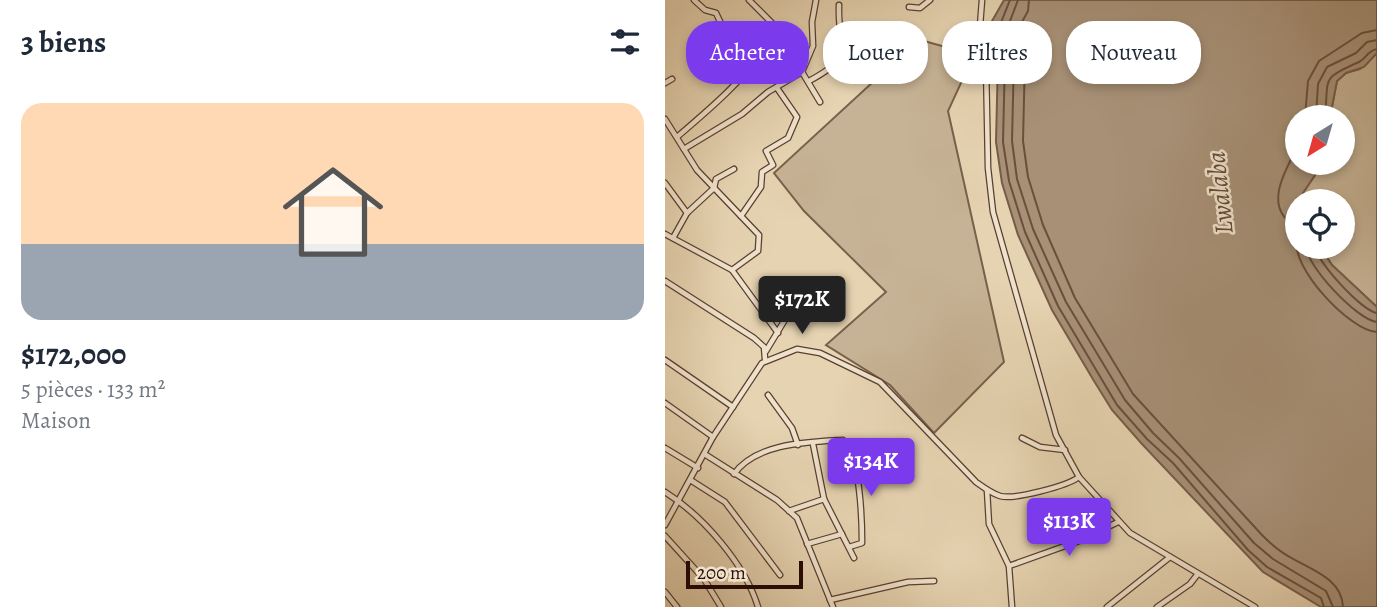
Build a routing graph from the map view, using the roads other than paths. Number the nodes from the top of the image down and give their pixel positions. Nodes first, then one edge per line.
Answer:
1 (694, 0) edge
2 (749, 0) edge
3 (816, 0) edge
4 (930, 0) edge
5 (982, 0) edge
6 (839, 5) dead end
7 (909, 7) dead end
8 (720, 21) edge
9 (770, 21) edge
10 (809, 55) edge
11 (672, 79) dead end
12 (809, 81) joint
13 (665, 83) edge
14 (737, 84) edge
15 (783, 84) edge
16 (777, 88) junction
17 (820, 102) dead end
18 (665, 119) edge
19 (677, 137) junction
20 (684, 149) junction
21 (734, 169) dead end
22 (665, 183) edge
23 (714, 188) junction
24 (687, 213) junction
25 (741, 216) junction
26 (665, 234) edge
27 (673, 239) junction
28 (732, 270) junction
29 (665, 281) edge
30 (803, 295) dead end
31 (778, 332) junction
32 (765, 351) junction
33 (765, 359) junction
34 (665, 360) edge
35 (768, 395) dead end
36 (665, 403) edge
37 (733, 407) junction
38 (713, 437) junction
39 (1023, 438) dead end
40 (813, 444) junction
41 (798, 445) junction
42 (665, 448) edge
43 (1065, 450) junction
44 (706, 455) junction
45 (698, 468) junction
46 (734, 474) junction
47 (1079, 477) junction
48 (692, 481) junction
49 (987, 490) junction
50 (665, 492) edge
51 (824, 499) junction
52 (680, 502) junction
53 (788, 511) junction
54 (1061, 518) dead end
55 (1118, 522) junction
56 (665, 525) edge
57 (842, 534) junction
58 (665, 536) edge
59 (807, 544) junction
60 (1071, 544) junction
61 (849, 547) junction
62 (1170, 557) junction
63 (853, 558) dead end
64 (1009, 566) junction
65 (780, 575) dead end
66 (1197, 575) junction
67 (934, 582) dead end
68 (665, 592) edge
69 (830, 600) junction
70 (677, 607) edge
71 (721, 607) edge
72 (758, 607) edge
73 (833, 607) edge
74 (1012, 607) edge
75 (1107, 607) edge
76 (1157, 607) edge
77 (1255, 607) edge

1 - 8 street
2 - 9 street
3 - 10 street
4 - 7 street
5 - 43 street
6 - 12 street
11 - 13 street
12 - 17 street
14 - 19 street
15 - 16 street
16 - 20 street
16 - 25 street
18 - 19 street
19 - 20 street
20 - 23 street
21 - 23 street
22 - 24 street
23 - 24 street
23 - 25 street
24 - 27 street
25 - 28 street
26 - 27 street
27 - 28 street
28 - 31 street
29 - 32 street
30 - 31 street
31 - 32 street
32 - 33 street
33 - 37 street
33 - 49 street
34 - 37 street
35 - 41 street
36 - 38 street
37 - 38 street
38 - 44 street
39 - 43 street
40 - 41 street
40 - 51 street
40 - 61 street
41 - 46 street
42 - 45 street
43 - 47 street
44 - 45 street
44 - 46 street
45 - 48 street
46 - 53 street
47 - 49 street
47 - 55 street
48 - 52 street
48 - 65 street
49 - 64 street
50 - 52 street
51 - 53 street
51 - 57 street
52 - 56 street
52 - 72 street
53 - 59 street
54 - 60 street
55 - 60 street
55 - 62 street
57 - 59 street
57 - 61 street
58 - 71 street
59 - 69 street
60 - 64 street
61 - 63 street
62 - 66 street
62 - 75 street
64 - 74 street
66 - 76 street
66 - 77 street
67 - 69 street
68 - 70 street
69 - 73 street

